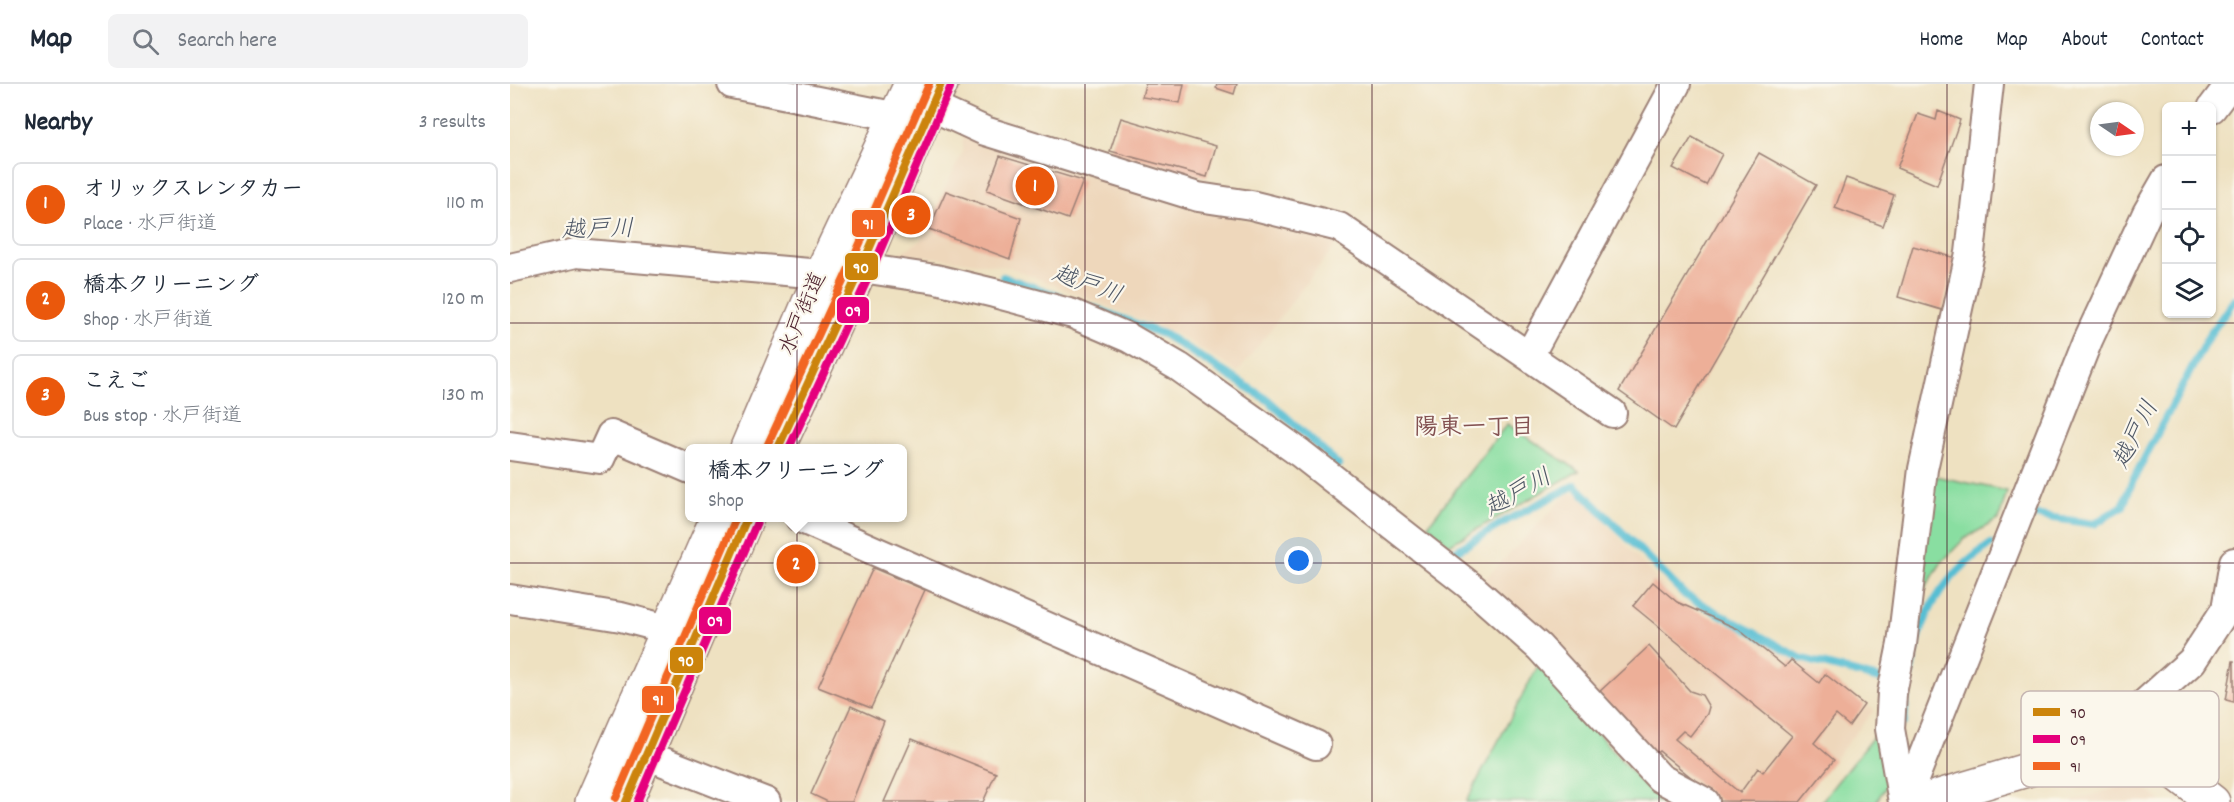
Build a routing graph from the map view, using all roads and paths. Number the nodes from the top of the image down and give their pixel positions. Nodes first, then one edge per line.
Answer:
1 (732, 84) edge
2 (1676, 84) edge
3 (1989, 84) edge
4 (2230, 84) edge
5 (918, 101) edge
6 (2216, 102) edge
7 (2162, 187) edge
8 (865, 259) junction
9 (510, 268) edge
10 (821, 274) junction
11 (1529, 356) junction
12 (1612, 413) dead end
13 (749, 444) edge
14 (780, 444) edge
15 (510, 446) edge
16 (685, 467) edge
17 (716, 522) edge
18 (745, 522) edge
19 (809, 522) edge
20 (2234, 562) edge
21 (510, 599) edge
22 (682, 633) junction
23 (2159, 691) edge
24 (1316, 745) dead end
25 (646, 755) junction
26 (2021, 772) edge
27 (2193, 787) edge
28 (592, 802) edge
29 (626, 802) edge
30 (766, 802) edge
31 (1705, 802) edge
32 (1904, 802) edge
33 (1919, 802) edge
34 (2212, 802) edge

1 - 5 street
2 - 11 street
3 - 32 street
4 - 6 street
5 - 8 main road, 水戸街道
5 - 10 main road, 水戸街道
5 - 11 street
7 - 32 street
8 - 10 street
8 - 14 main road, 水戸街道
8 - 31 street
9 - 10 street
10 - 13 main road, 水戸街道
11 - 12 street
15 - 16 street
17 - 22 main road
18 - 22 main road
19 - 24 street
20 - 23 street
21 - 22 street
22 - 25 main road
22 - 28 main road
25 - 29 main road
25 - 30 street
26 - 33 main road
27 - 34 main road

